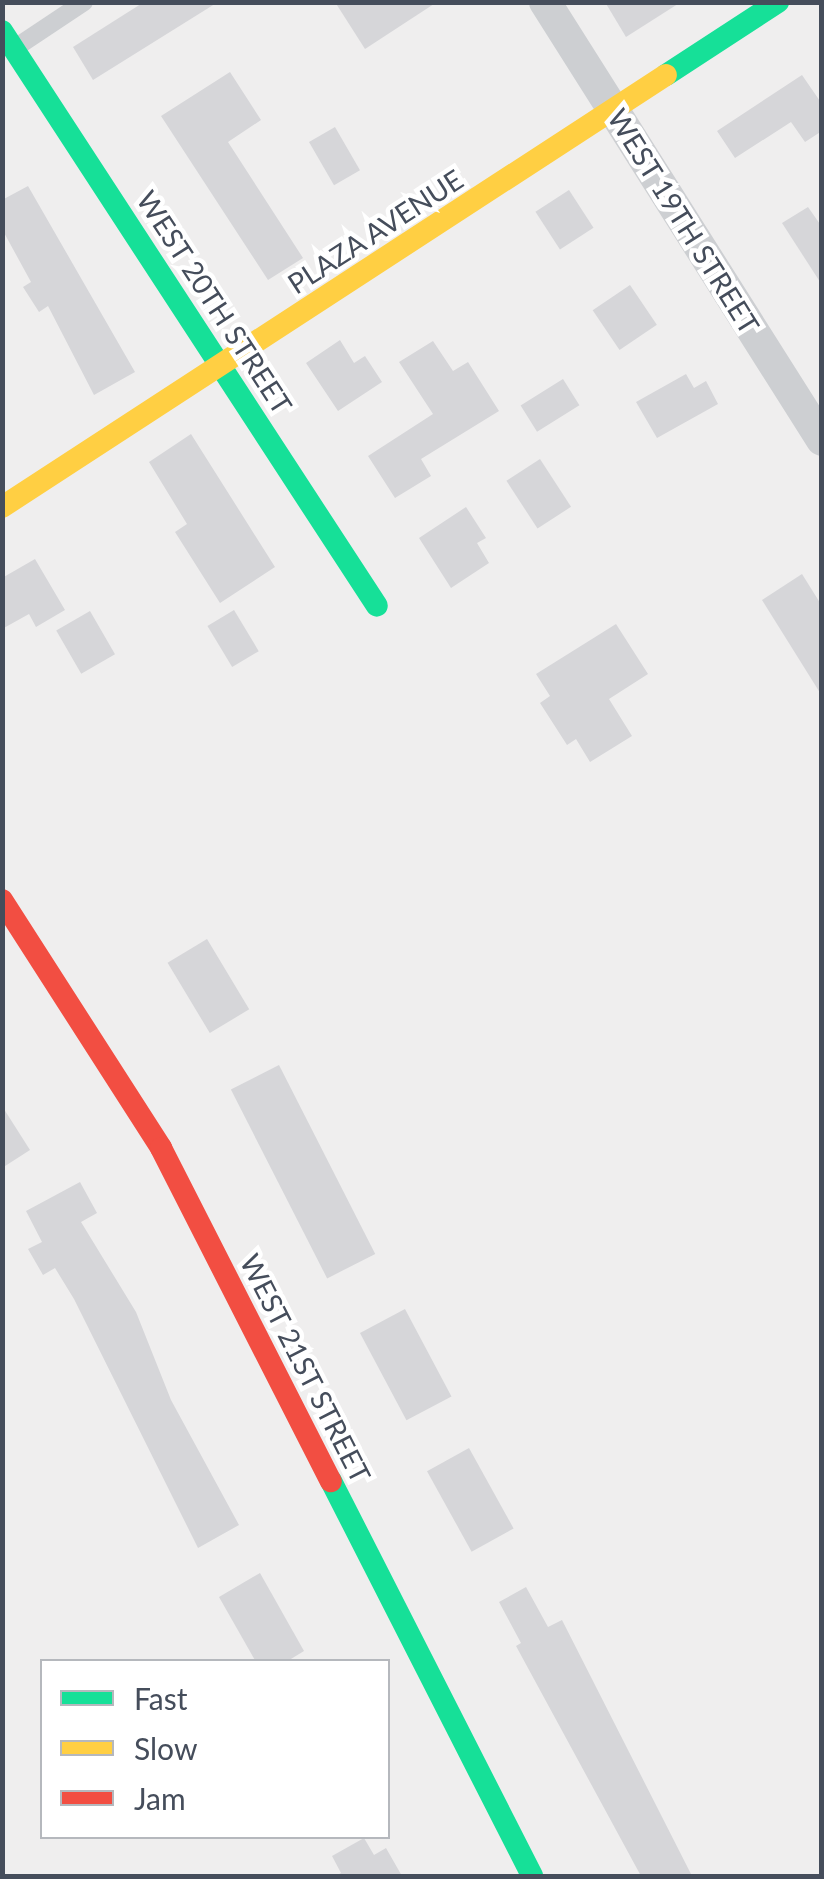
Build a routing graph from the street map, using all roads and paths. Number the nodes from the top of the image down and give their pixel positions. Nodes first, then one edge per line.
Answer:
1 (545, 2) edge
2 (778, 2) edge
3 (81, 3) edge
4 (8, 40) edge
5 (614, 109) junction
6 (221, 367) junction
7 (822, 440) edge
8 (2, 507) edge
9 (377, 606) dead end
10 (2, 900) edge
11 (532, 1876) edge

1 - 5 street, WEST 19TH STREET
2 - 5 street, PLAZA AVENUE
3 - 4 lane
4 - 6 street, WEST 20TH STREET
5 - 6 street, PLAZA AVENUE
5 - 7 street, WEST 19TH STREET
6 - 8 street, PLAZA AVENUE
6 - 9 street, WEST 20TH STREET
10 - 11 street, WEST 21ST STREET

